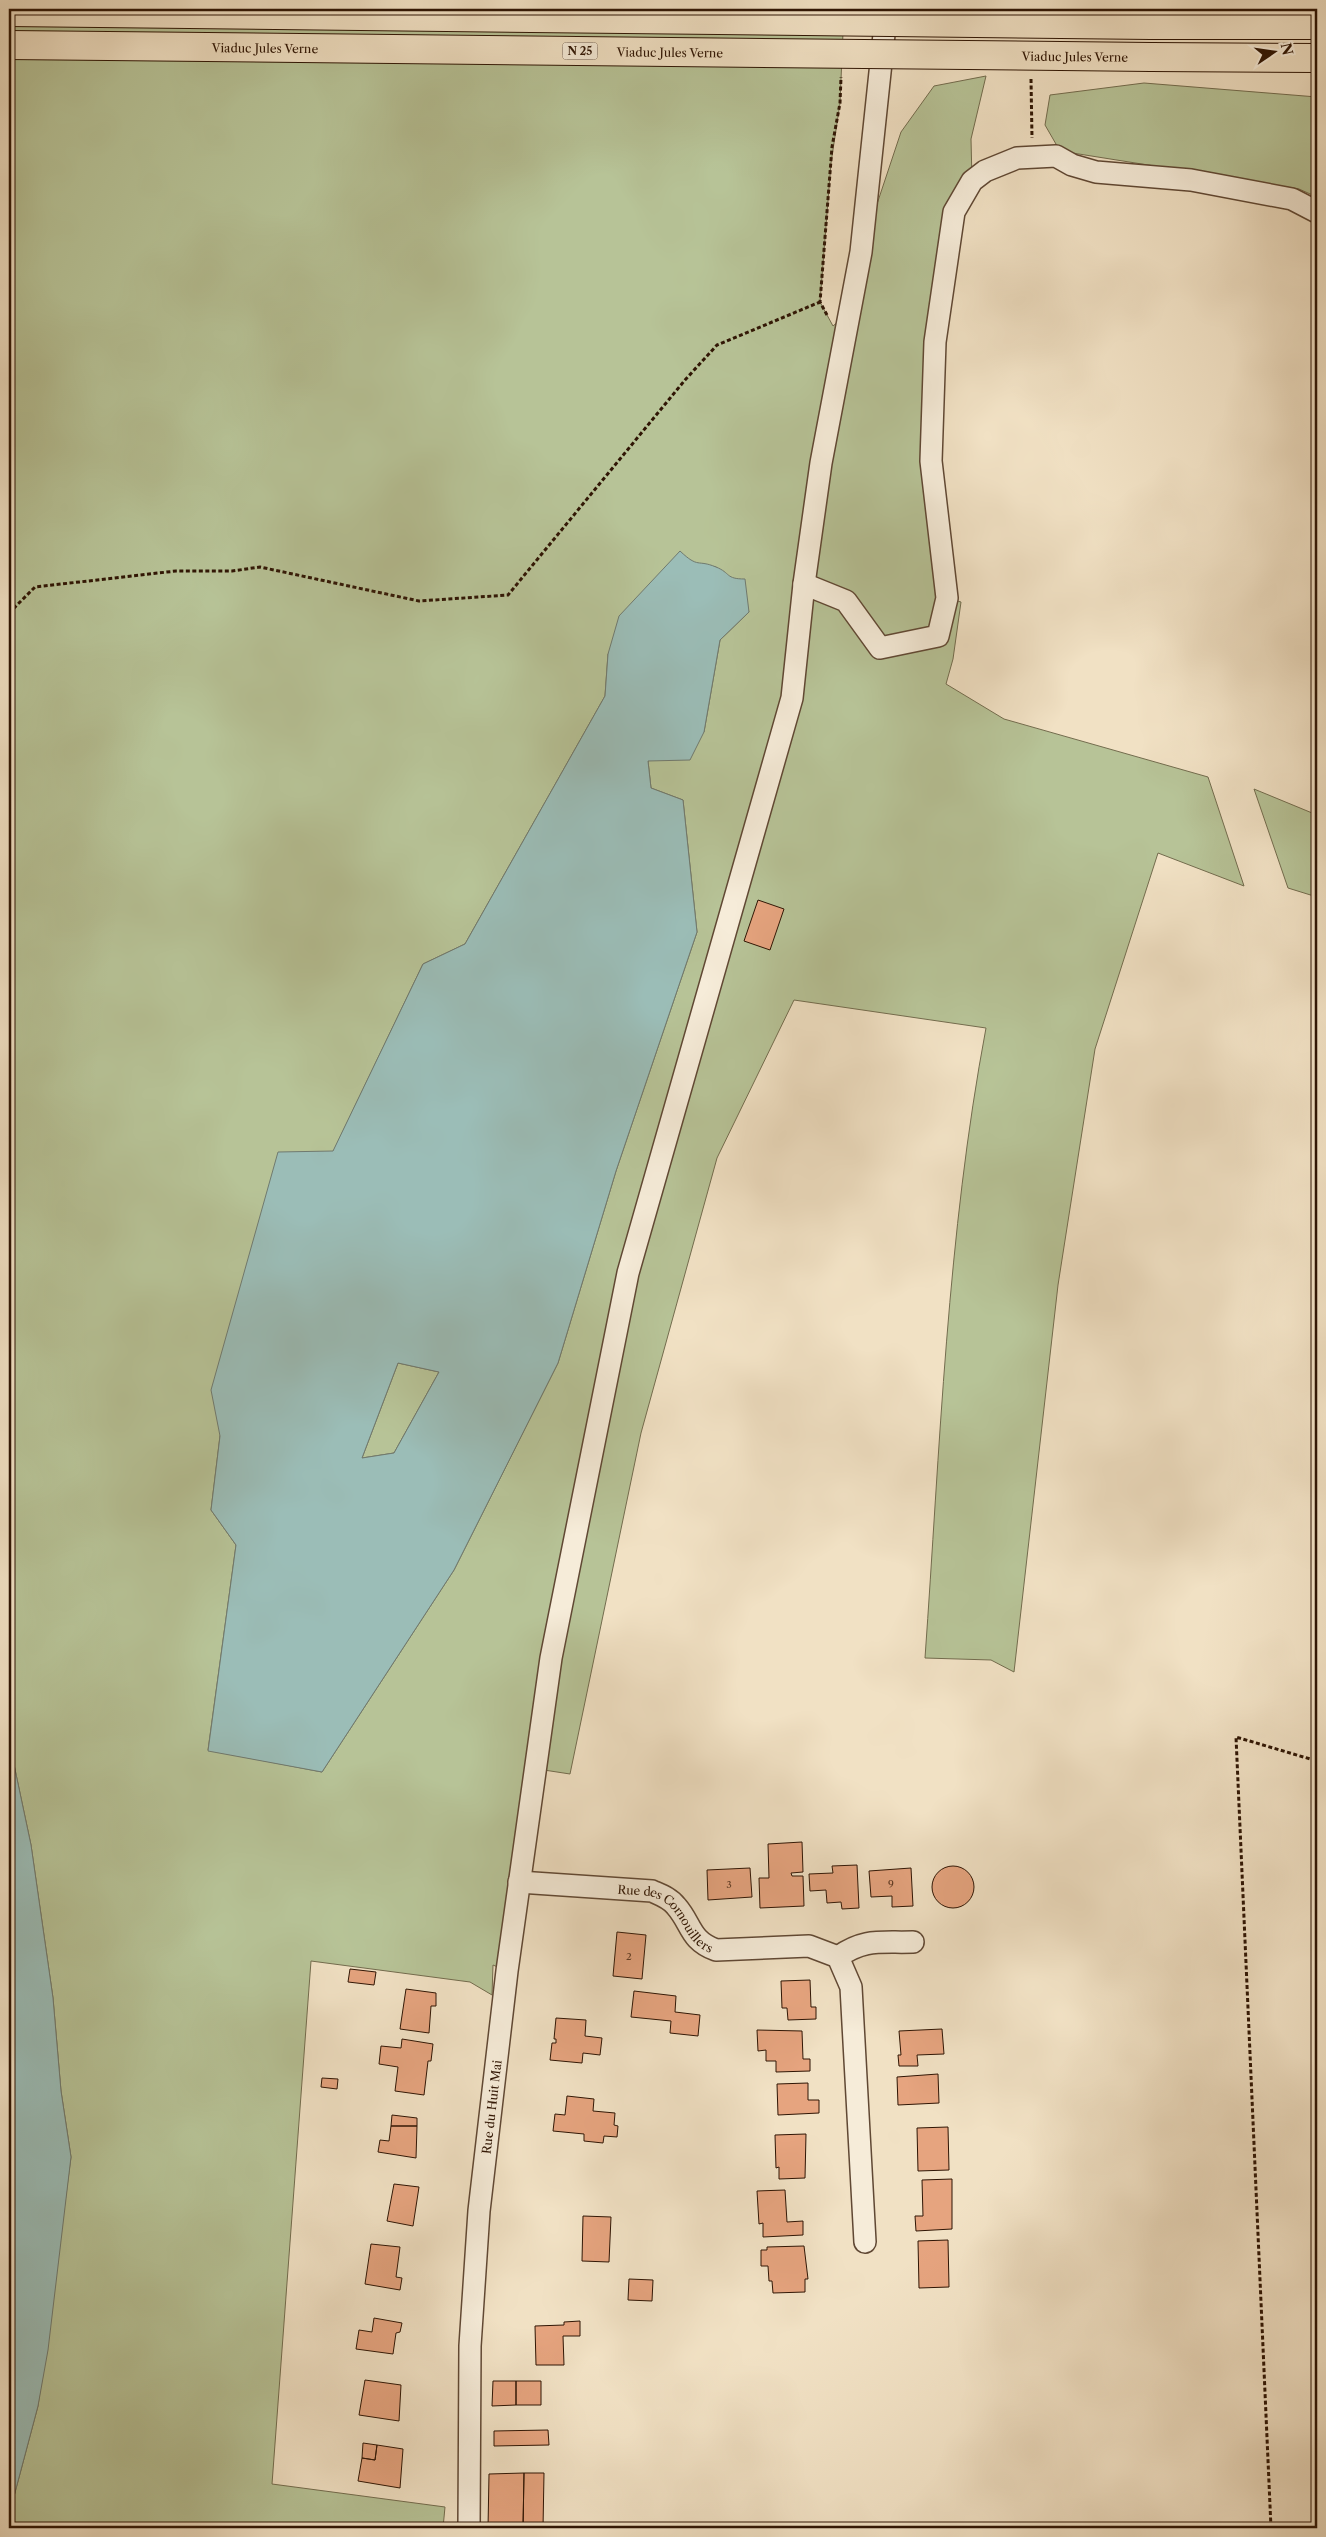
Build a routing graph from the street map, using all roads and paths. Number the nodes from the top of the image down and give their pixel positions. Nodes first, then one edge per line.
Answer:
1 (884, 9) edge
2 (9, 12) edge
3 (1317, 25) edge
4 (9, 45) edge
5 (1317, 58) edge
6 (841, 74) dead end
7 (1031, 77) dead end
8 (1032, 157) junction
9 (1317, 212) edge
10 (820, 302) junction
11 (848, 313) junction
12 (804, 584) junction
13 (9, 613) edge
14 (1317, 1761) edge
15 (520, 1882) junction
16 (913, 1942) dead end
17 (838, 1957) junction
18 (865, 2242) dead end
19 (469, 2528) edge
20 (1271, 2528) edge

1 - 11 street, Rue du Huit Mai
2 - 3 highway, bridge
4 - 5 highway, Viaduc Jules Verne / N 25, bridge
6 - 10 path
7 - 8 path
8 - 9 street
8 - 12 street
10 - 11 path
10 - 13 path
11 - 12 street, Rue du Huit Mai
12 - 15 street, Rue du Huit Mai
14 - 20 path
15 - 17 street, Rue des Cornouillers
15 - 19 street, Rue du Huit Mai
16 - 17 street
17 - 18 street

